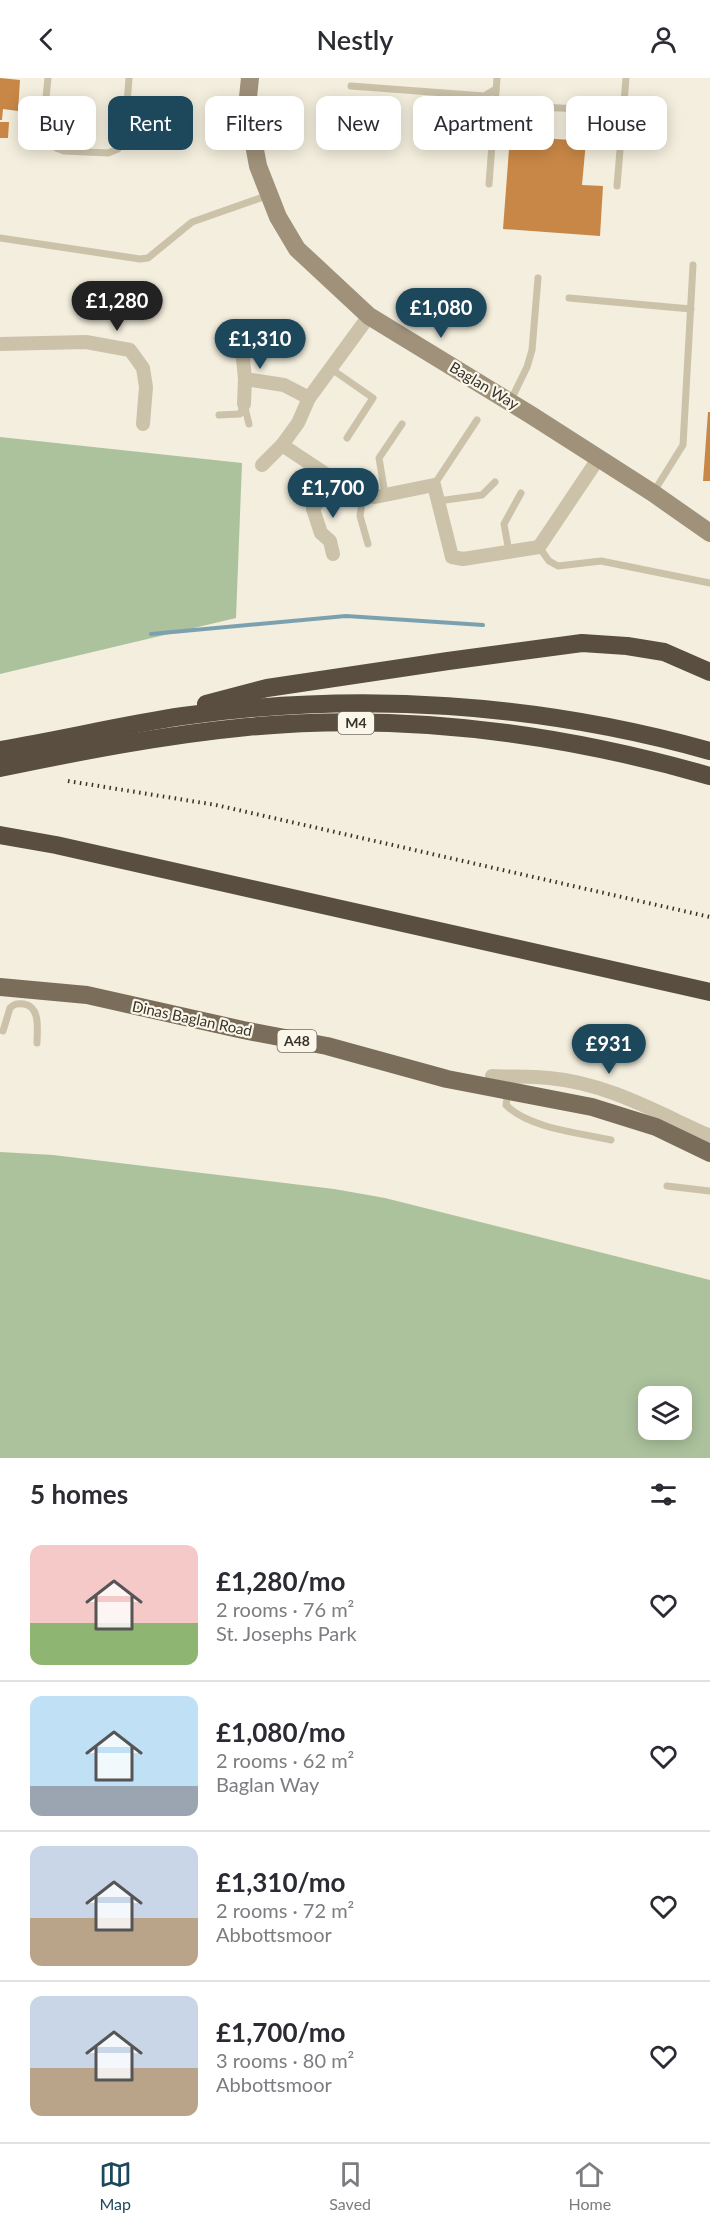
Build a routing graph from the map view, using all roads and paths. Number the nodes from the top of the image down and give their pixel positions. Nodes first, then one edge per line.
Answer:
1 (48, 78) edge
2 (129, 78) edge
3 (250, 78) edge
4 (497, 78) edge
5 (626, 78) edge
6 (351, 86) dead end
7 (496, 89) junction
8 (496, 96) edge
9 (624, 96) edge
10 (492, 150) edge
11 (620, 150) edge
12 (489, 184) dead end
13 (617, 186) dead end
14 (269, 195) junction
15 (0, 238) edge
16 (693, 265) dead end
17 (538, 278) dead end
18 (569, 298) dead end
19 (691, 309) junction
20 (369, 316) junction
21 (241, 336) dead end
22 (0, 344) edge
23 (330, 368) junction
24 (245, 380) junction
25 (309, 398) junction
26 (510, 402) junction
27 (244, 404) junction
28 (219, 415) dead end
29 (139, 417) dead end
30 (477, 420) dead end
31 (249, 424) dead end
32 (402, 424) dead end
33 (347, 438) dead end
34 (282, 445) junction
35 (598, 459) junction
36 (262, 465) dead end
37 (334, 479) junction
38 (495, 482) dead end
39 (434, 485) junction
40 (653, 493) junction
41 (386, 494) junction
42 (521, 494) dead end
43 (363, 495) junction
44 (438, 501) junction
45 (710, 533) edge
46 (368, 544) dead end
47 (539, 547) junction
48 (509, 552) junction
49 (333, 554) dead end
50 (710, 583) edge
51 (710, 672) edge
52 (121, 727) junction
53 (0, 750) edge
54 (710, 752) edge
55 (0, 768) edge
56 (710, 776) edge
57 (0, 835) edge
58 (0, 987) edge
59 (710, 992) edge
60 (22, 996) junction
61 (3, 1031) dead end
62 (37, 1043) dead end
63 (492, 1076) dead end
64 (508, 1091) junction
65 (710, 1136) edge
66 (611, 1140) dead end
67 (710, 1153) edge
68 (667, 1186) dead end
69 (710, 1191) edge

1 - 2 lane
3 - 14 street, Baglan Way
4 - 7 lane
5 - 9 lane
6 - 7 lane
7 - 8 lane
10 - 12 lane
11 - 13 lane
14 - 15 lane
14 - 20 street, Baglan Way
16 - 19 lane
17 - 26 lane
18 - 19 lane
19 - 40 lane
20 - 23 street
20 - 26 street, Baglan Way
21 - 24 street
22 - 29 street
23 - 25 street
23 - 33 lane
24 - 25 street
24 - 27 street
25 - 34 street
26 - 35 street, Baglan Way
27 - 28 lane
27 - 31 lane
30 - 39 lane
32 - 41 lane
34 - 36 street
34 - 37 street
35 - 40 street, Baglan Way
35 - 47 street
37 - 43 street
37 - 49 street
38 - 44 lane
39 - 41 street
39 - 44 street
40 - 45 street, Baglan Way
41 - 43 street
42 - 48 lane
43 - 46 lane
44 - 48 street
47 - 48 street
47 - 50 lane
51 - 52 highway, M4
52 - 53 highway, M4
52 - 54 highway, M4
55 - 56 highway, M4
57 - 59 highway
58 - 60 main road, Dinas Baglan Road / A48
60 - 61 lane
60 - 62 lane
60 - 64 main road, Dinas Baglan Road / A48
63 - 65 street
64 - 66 lane
64 - 67 main road, Dinas Baglan Road / A48
68 - 69 lane

